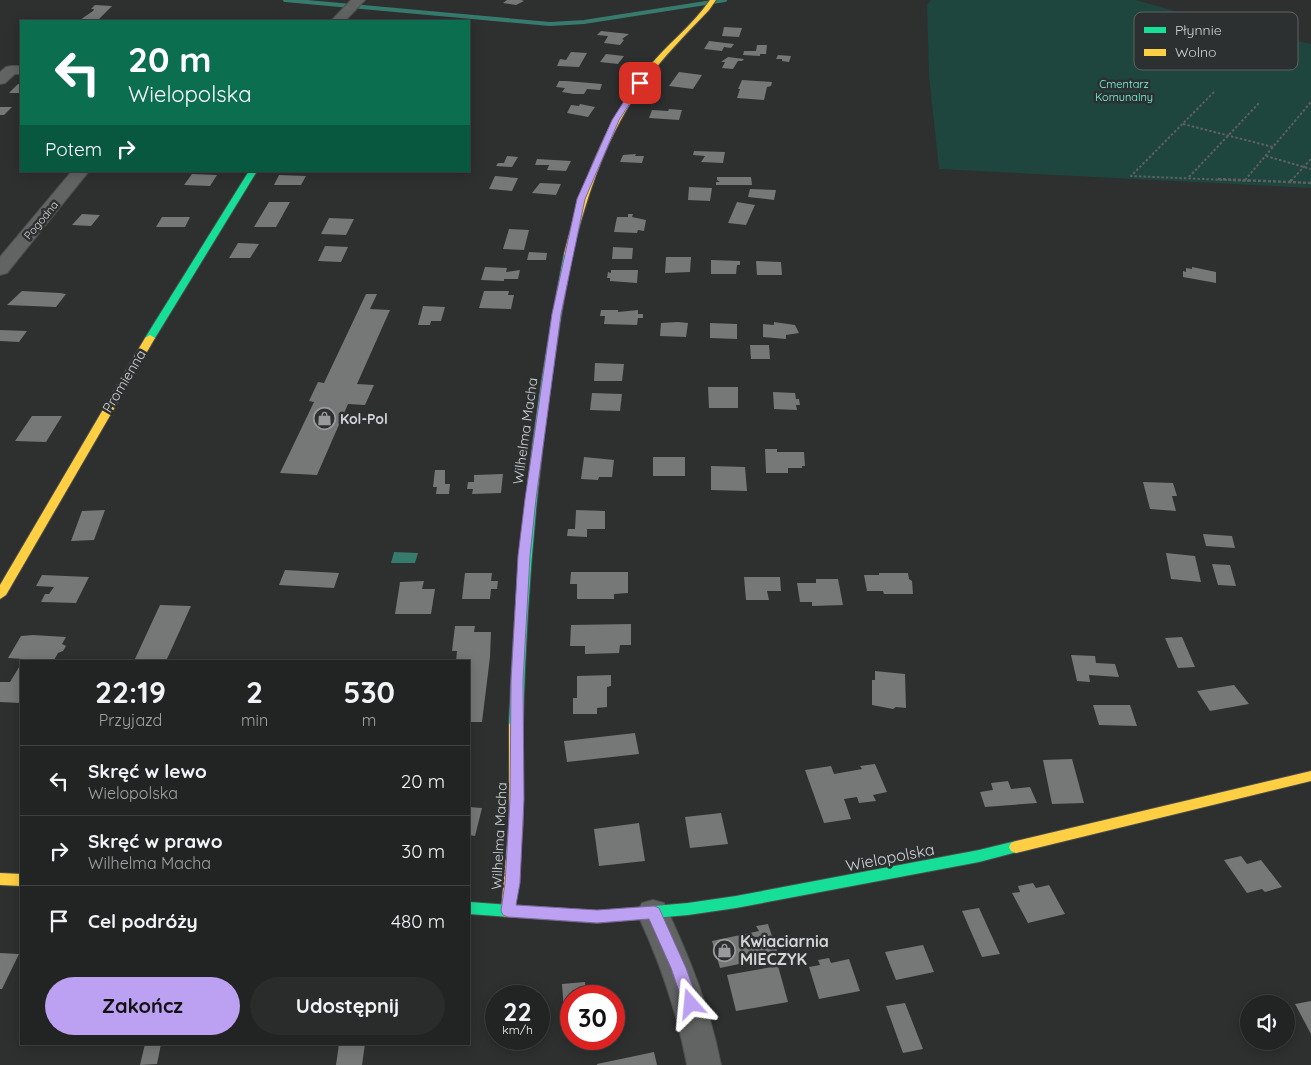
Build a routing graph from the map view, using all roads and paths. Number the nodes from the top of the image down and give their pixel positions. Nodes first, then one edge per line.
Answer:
1 (712, 1) edge
2 (353, 4) edge
3 (339, 20) edge
4 (20, 70) edge
5 (0, 80) edge
6 (1214, 92) dead end
7 (1311, 102) edge
8 (1259, 103) dead end
9 (1182, 124) junction
10 (1228, 136) junction
11 (1273, 147) junction
12 (1266, 156) junction
13 (1311, 159) edge
14 (1304, 166) junction
15 (1311, 169) edge
16 (80, 172) edge
17 (251, 172) edge
18 (1189, 178) junction
19 (1245, 180) junction
20 (1290, 182) junction
21 (1311, 184) edge
22 (0, 269) edge
23 (0, 594) edge
24 (1311, 776) edge
25 (0, 879) edge
26 (20, 880) edge
27 (470, 908) edge
28 (508, 911) junction
29 (654, 912) junction
30 (704, 1065) edge

1 - 28 street, Wilhelma Macha
2 - 3 street
4 - 5 street
6 - 9 path
7 - 11 path
8 - 10 path
9 - 10 path
9 - 18 path
10 - 11 path
10 - 18 path
11 - 12 path
12 - 14 path
12 - 19 path
13 - 14 path
14 - 15 path
14 - 20 path
16 - 22 street, Pogodna
17 - 23 street, Promienna
18 - 19 path
19 - 20 path
20 - 21 path
24 - 29 street, Wielopolska
25 - 26 street
27 - 28 street, Wielopolska
28 - 29 street, Wielopolska
29 - 30 street

